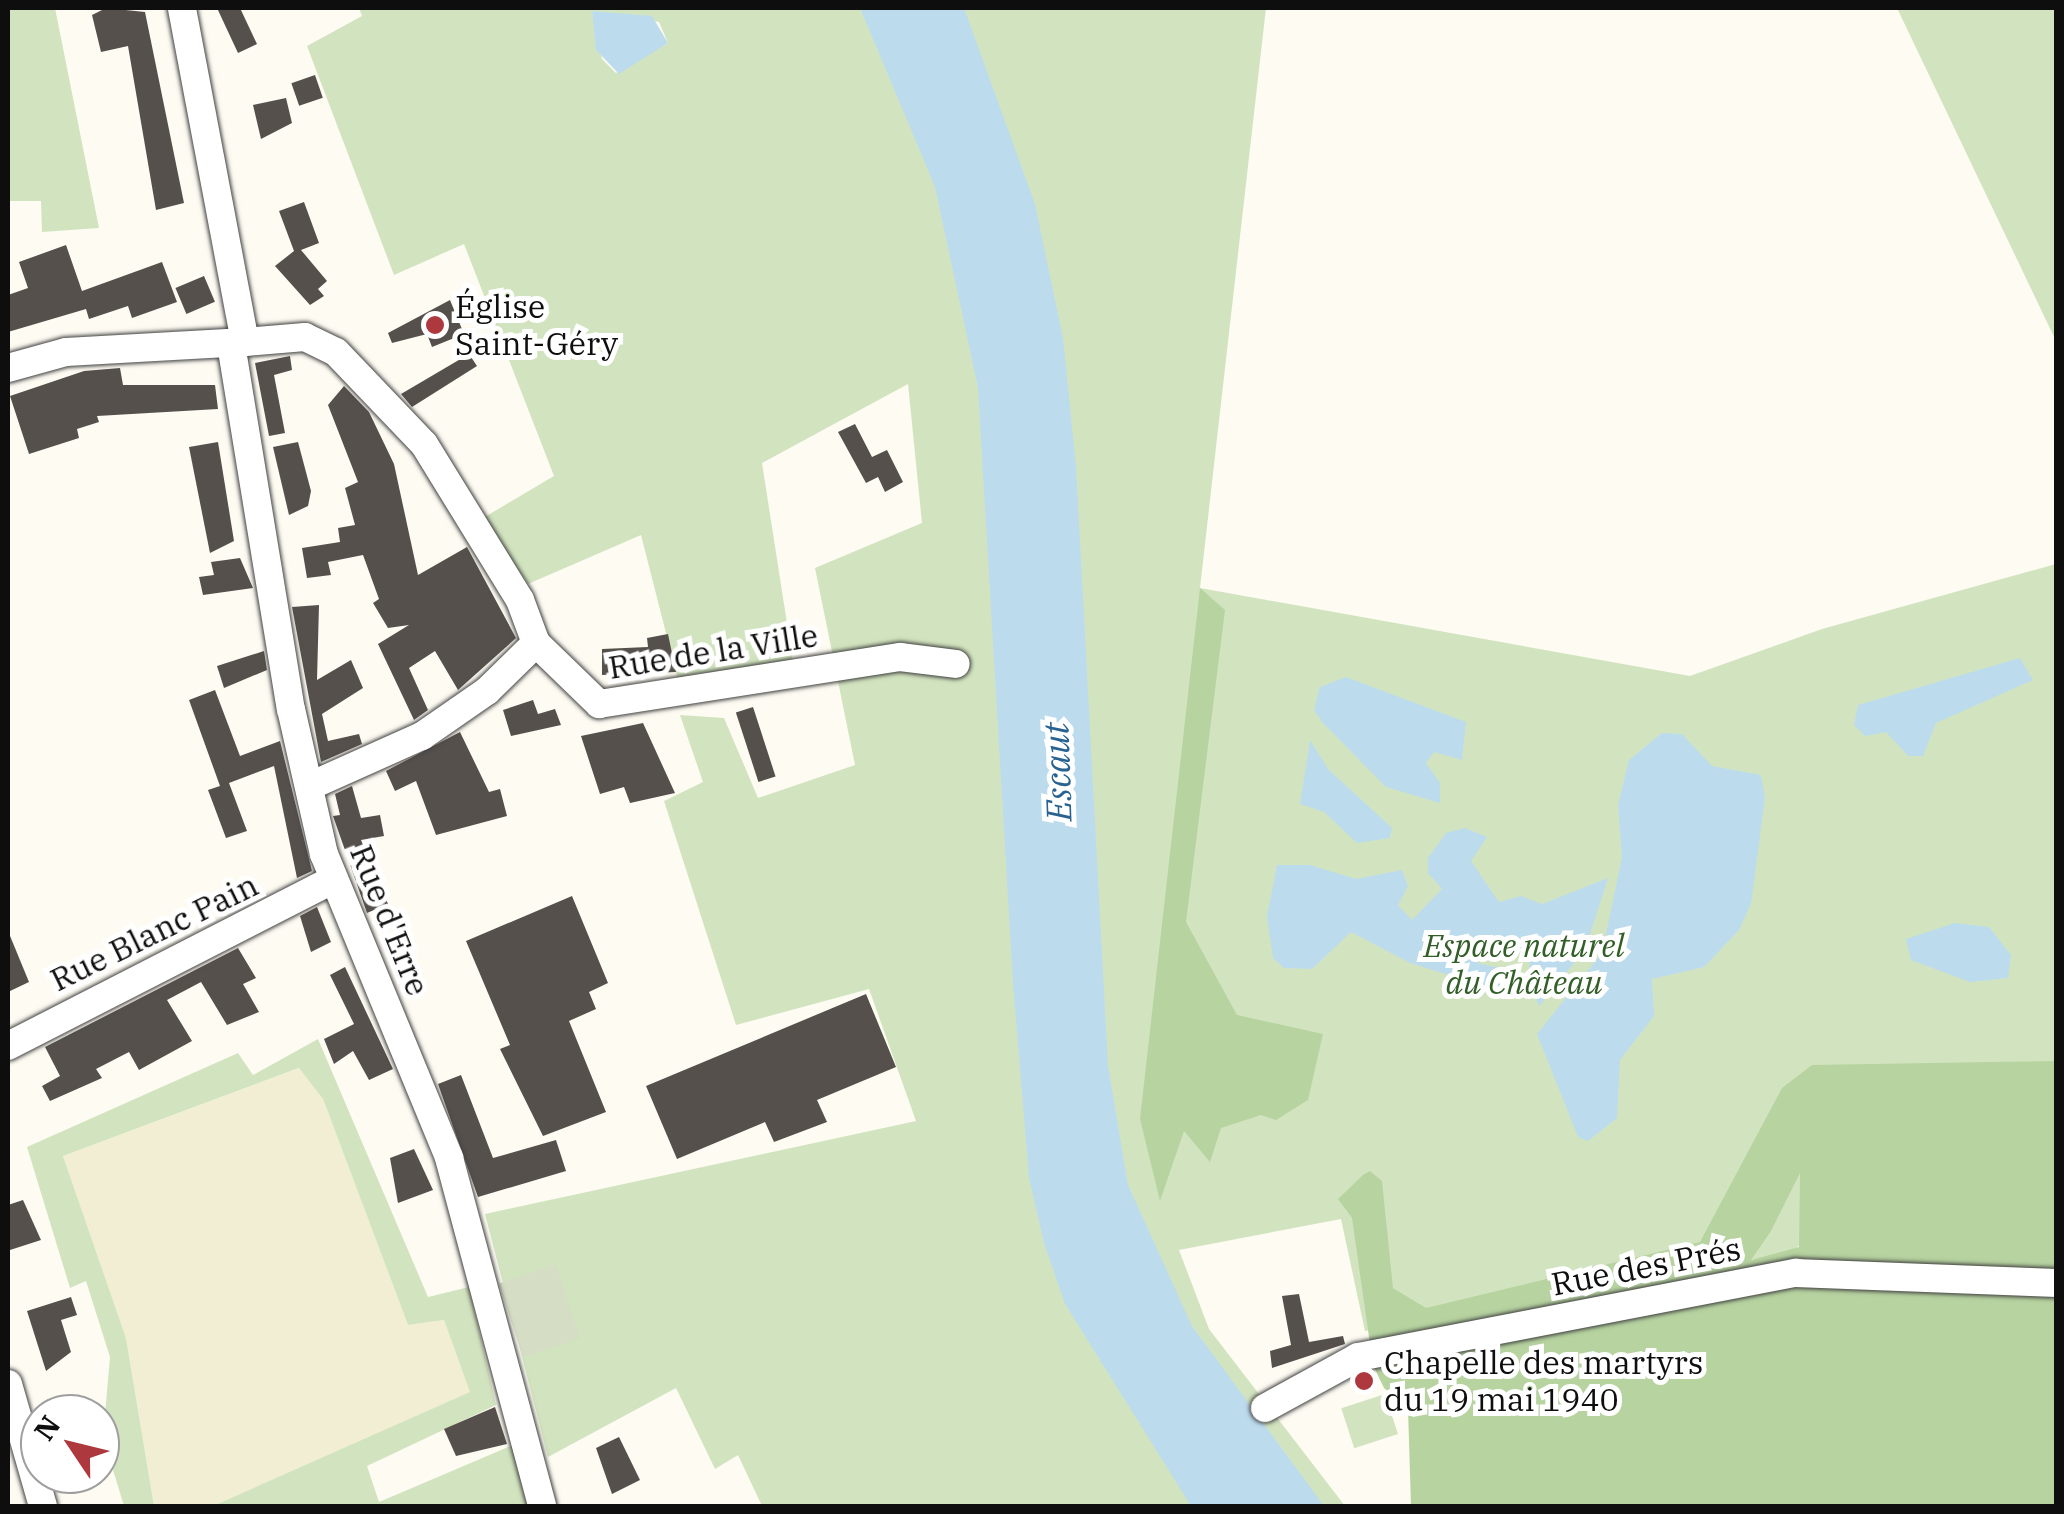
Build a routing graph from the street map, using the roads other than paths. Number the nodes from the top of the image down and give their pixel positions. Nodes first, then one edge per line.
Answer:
1 (182, 8) edge
2 (238, 343) junction
3 (8, 368) edge
4 (536, 643) junction
5 (956, 664) dead end
6 (310, 786) junction
7 (332, 880) junction
8 (8, 1046) edge
9 (2056, 1283) edge
10 (8, 1384) edge
11 (1265, 1408) dead end
12 (43, 1506) edge
13 (542, 1506) edge

1 - 2 street, Rue d'Erre
2 - 3 street
2 - 4 street
2 - 6 street, Rue d'Erre
4 - 5 street, Rue de la Ville
4 - 6 street
6 - 7 street, Rue d'Erre
7 - 8 street, Rue Blanc Pain
7 - 13 street, Rue d'Erre
9 - 11 street, Rue des Prés
10 - 12 street

